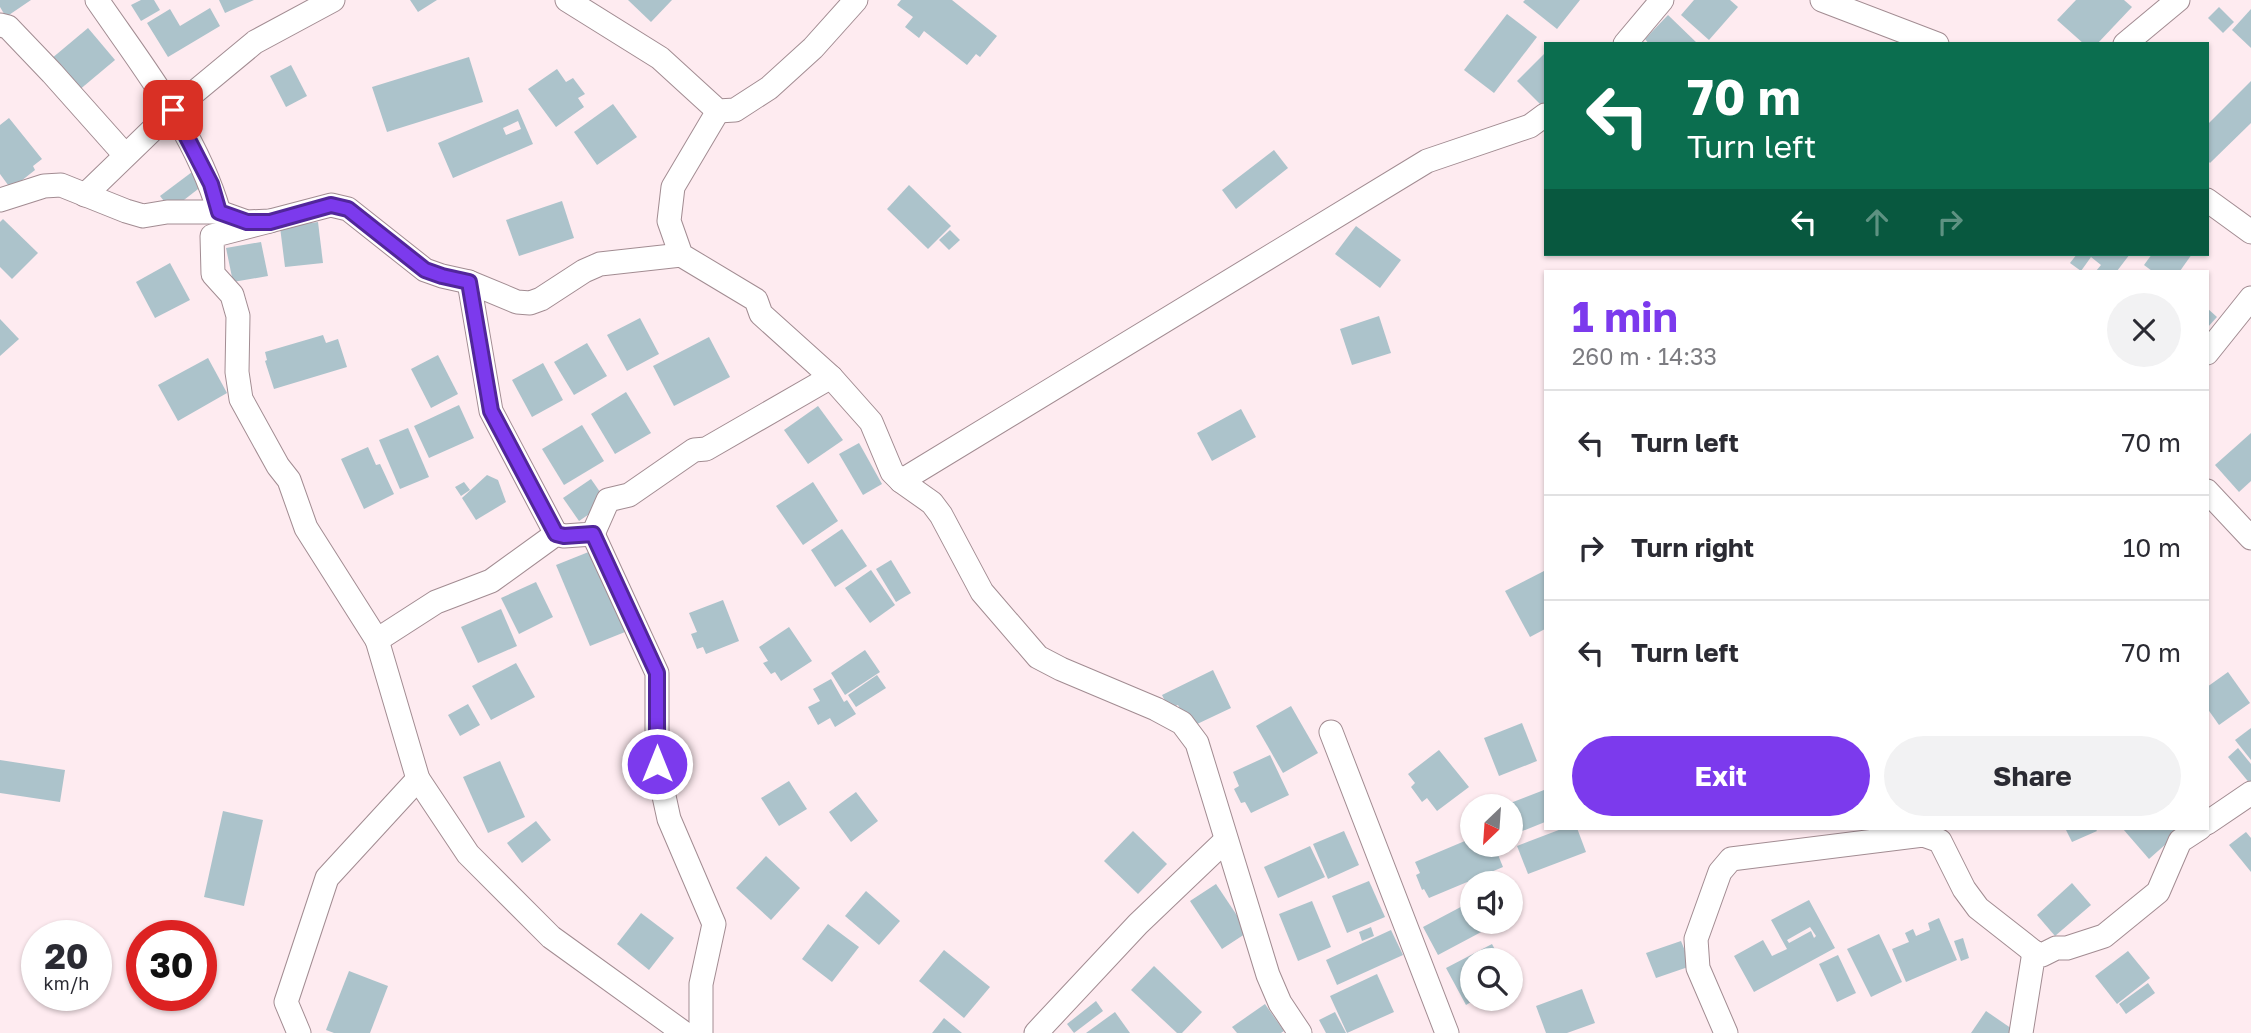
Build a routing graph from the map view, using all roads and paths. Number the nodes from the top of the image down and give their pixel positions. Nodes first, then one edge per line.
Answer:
1 (97, 0) edge
2 (333, 0) edge
3 (567, 0) edge
4 (856, 0) edge
5 (1662, 0) edge
6 (1822, 0) edge
7 (2178, 0) edge
8 (0, 25) edge
9 (1627, 42) edge
10 (1932, 42) edge
11 (2127, 42) edge
12 (173, 110) junction
13 (718, 111) junction
14 (1544, 116) edge
15 (125, 155) junction
16 (85, 195) junction
17 (0, 200) edge
18 (2209, 201) edge
19 (219, 212) junction
20 (270, 222) junction
21 (2251, 232) edge
22 (681, 255) junction
23 (469, 282) junction
24 (2251, 298) edge
25 (2209, 350) edge
26 (831, 377) junction
27 (901, 481) junction
28 (2209, 493) edge
29 (556, 534) junction
30 (593, 534) junction
31 (2251, 538) edge
32 (377, 640) junction
33 (1331, 732) dead end
34 (418, 779) junction
35 (2251, 793) edge
36 (2209, 822) edge
37 (2197, 830) edge
38 (1226, 840) junction
39 (2034, 952) junction
40 (299, 1033) edge
41 (684, 1033) edge
42 (701, 1033) edge
43 (1036, 1033) edge
44 (1300, 1033) edge
45 (1447, 1033) edge
46 (1726, 1033) edge
47 (2021, 1033) edge

1 - 12 street
2 - 12 street
3 - 13 street
4 - 13 street
5 - 9 street
6 - 10 street
7 - 11 street
8 - 15 street
12 - 15 street
12 - 19 street
13 - 22 street
14 - 27 street
15 - 16 street
16 - 17 street
16 - 19 street
18 - 21 street
19 - 20 street
20 - 23 street
20 - 32 street
22 - 23 street
22 - 26 street
23 - 29 street
24 - 25 street
26 - 27 street
26 - 30 street
27 - 38 street
28 - 31 street
29 - 30 street
29 - 32 street
30 - 42 street
32 - 34 street
33 - 45 street
34 - 40 street
34 - 41 street
35 - 36 street
37 - 39 street
38 - 43 street
38 - 44 street
39 - 46 street
39 - 47 street

